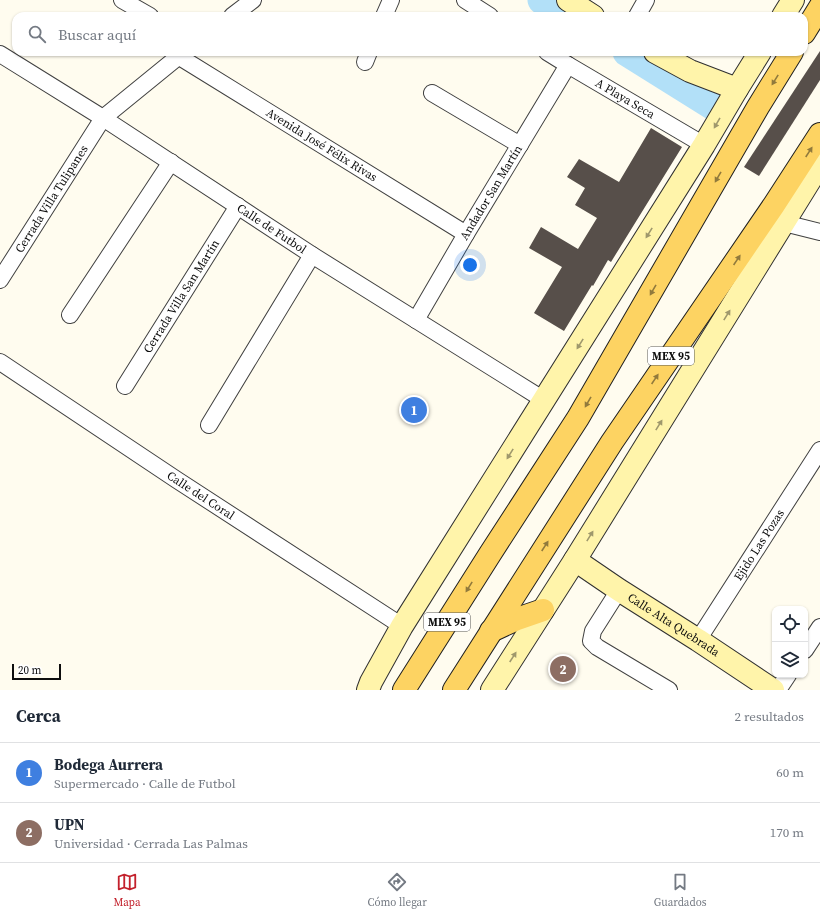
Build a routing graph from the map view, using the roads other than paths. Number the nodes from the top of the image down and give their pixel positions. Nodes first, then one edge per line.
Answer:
1 (122, 0) edge
2 (253, 0) edge
3 (391, 0) edge
4 (465, 0) edge
5 (646, 0) edge
6 (793, 0) edge
7 (570, 1) edge
8 (820, 7) edge
9 (143, 12) edge
10 (237, 12) edge
11 (386, 12) edge
12 (484, 12) edge
13 (587, 12) edge
14 (639, 12) edge
15 (786, 12) edge
16 (808, 26) edge
17 (0, 54) edge
18 (179, 56) edge
19 (184, 56) edge
20 (553, 56) edge
21 (662, 56) edge
22 (758, 56) edge
23 (790, 56) edge
24 (568, 65) junction
25 (737, 89) junction
26 (432, 93) dead end
27 (103, 118) junction
28 (820, 134) edge
29 (520, 145) junction
30 (704, 145) junction
31 (171, 162) junction
32 (820, 164) edge
33 (238, 206) junction
34 (784, 223) junction
35 (820, 232) edge
36 (466, 234) junction
37 (312, 255) junction
38 (0, 280) edge
39 (70, 315) dead end
40 (416, 320) junction
41 (0, 362) edge
42 (125, 386) dead end
43 (544, 400) junction
44 (209, 425) dead end
45 (820, 450) edge
46 (575, 560) junction
47 (619, 590) junction
48 (543, 610) junction
49 (402, 626) junction
50 (820, 627) edge
51 (491, 630) junction
52 (698, 640) junction
53 (808, 645) edge
54 (786, 678) edge
55 (368, 690) edge
56 (404, 690) edge
57 (454, 690) edge
58 (492, 690) edge
59 (669, 690) edge
60 (773, 690) edge
61 (778, 690) edge

1 - 9 street
2 - 10 street
3 - 11 street
4 - 12 street
5 - 14 street
6 - 15 main road
7 - 13 main road
8 - 16 main road
17 - 27 street, Calle de Futbol
18 - 27 street, Cerrada Villa Tulipanes
19 - 36 street, Avenida José Félix Rivas
20 - 24 street, A Playa Seca
21 - 25 main road
22 - 25 main road
23 -> 56 main road, MEX 95
24 - 29 street, Andador San Martín
24 - 30 street, A Playa Seca
25 -> 30 main road
26 - 29 street
27 - 31 street, Calle de Futbol
27 - 38 street, Cerrada Villa Tulipanes
51 -> 28 main road, MEX 95
29 - 36 street, Andador San Martín
30 -> 43 main road
31 - 33 street, Calle de Futbol
31 - 39 street
32 - 34 main road
33 - 37 street, Calle de Futbol
33 - 42 street, Cerrada Villa San Martín
34 - 35 street
46 -> 34 main road
36 - 40 street, Andador San Martín
37 - 40 street, Calle de Futbol
37 - 44 street
40 - 43 street, Calle de Futbol
41 - 49 street, Calle del Coral
43 -> 49 main road
45 - 52 street, Ejido Las Pozas
46 - 47 main road, Calle Alta Quebrada
46 - 48 main road
47 - 52 main road, Calle Alta Quebrada
47 - 59 street
48 - 51 main road
58 -> 48 main road
49 - 55 main road
50 - 53 street
51 - 57 main road, MEX 95
52 - 60 main road, Calle Alta Quebrada
54 - 61 street

